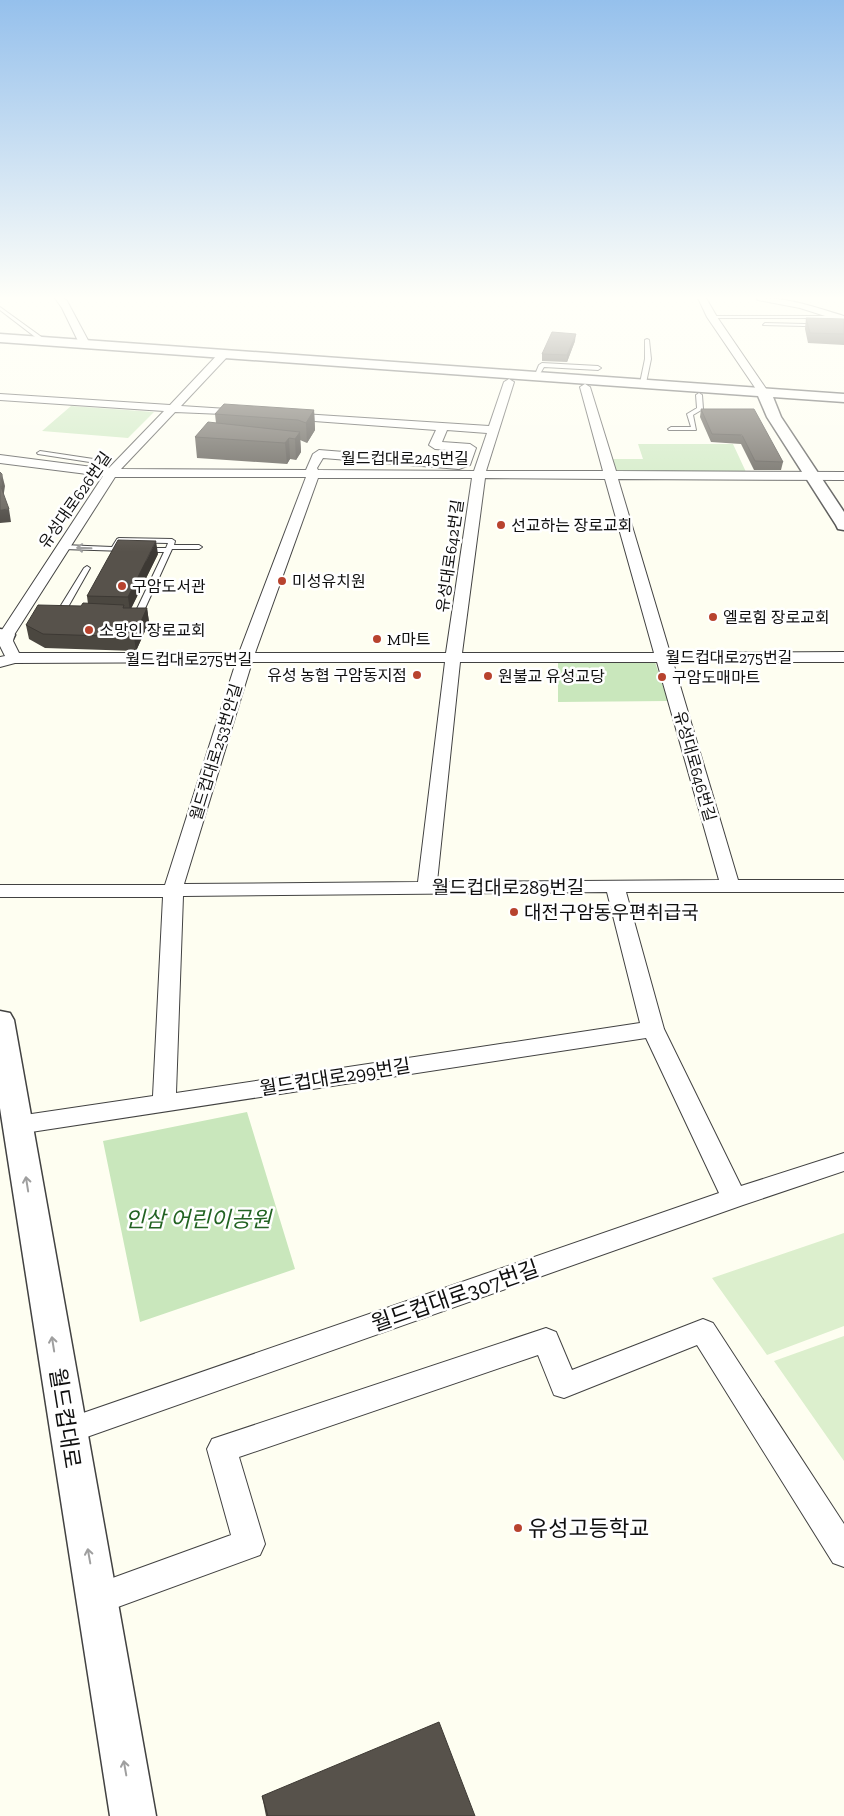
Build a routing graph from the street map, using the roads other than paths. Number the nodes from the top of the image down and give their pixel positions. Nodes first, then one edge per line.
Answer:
1 (509, 382) edge
2 (196, 383) edge
3 (520, 383) edge
4 (638, 383) edge
5 (642, 383) joint
6 (756, 383) edge
7 (585, 387) junction
8 (699, 395) junction
9 (765, 396) junction
10 (0, 397) edge
11 (844, 398) edge
12 (844, 405) edge
13 (172, 408) junction
14 (700, 410) junction
15 (708, 410) edge
16 (259, 414) edge
17 (279, 416) edge
18 (325, 428) dead end
19 (672, 429) dead end
20 (492, 430) junction
21 (440, 432) junction
22 (306, 449) edge
23 (40, 453) dead end
24 (318, 454) junction
25 (0, 459) edge
26 (112, 473) junction
27 (313, 474) junction
28 (479, 474) junction
29 (609, 475) junction
30 (812, 476) junction
31 (844, 476) edge
32 (844, 524) edge
33 (63, 547) junction
34 (199, 547) dead end
35 (169, 548) junction
36 (87, 568) dead end
37 (54, 607) edge
38 (120, 614) edge
39 (3, 635) edge
40 (664, 657) junction
41 (844, 657) edge
42 (245, 659) junction
43 (453, 659) junction
44 (7, 660) edge
45 (615, 886) junction
46 (730, 886) junction
47 (844, 886) edge
48 (428, 888) junction
49 (172, 890) junction
50 (0, 891) edge
51 (0, 1020) edge
52 (653, 1029) junction
53 (164, 1104) junction
54 (18, 1125) junction
55 (844, 1162) edge
56 (734, 1198) junction
57 (67, 1431) junction
58 (844, 1552) edge
59 (96, 1598) junction
60 (133, 1816) edge

1 - 20 street, 유성대로642번길
2 - 13 street, 유성대로626번길
3 - 7 street
4 - 5 street
5 - 9 street
6 - 9 street
7 - 8 street
7 - 29 street, 유성대로646번길
8 - 9 street
8 - 14 lane
9 - 11 street
9 - 12 street
9 - 30 street
10 - 13 street
13 - 16 street
13 - 26 street, 유성대로626번길
14 - 15 lane
14 - 19 lane
17 - 21 street, 월드컵대로245번길
18 - 21 street
20 - 21 street, 월드컵대로245번길
20 - 28 street, 유성대로642번길
21 - 24 street
22 - 24 street
23 - 26 lane
24 - 27 street, 월드컵대로253번안길
25 - 26 street, 월드컵대로245번길
26 - 27 street, 월드컵대로245번길
26 - 33 street, 유성대로626번길
27 - 28 street, 월드컵대로245번길
27 - 42 street, 월드컵대로253번안길
28 - 29 street, 월드컵대로245번길
28 - 43 street, 유성대로642번길
29 - 30 street, 월드컵대로245번길
29 - 40 street, 유성대로646번길
30 - 31 street, 월드컵대로245번길
30 - 32 street
35 -> 33 lane
33 - 39 street, 유성대로626번길
34 - 35 lane
35 - 38 lane
36 - 37 lane
39 - 44 street, 유성대로626번길
40 - 41 street, 월드컵대로275번길
40 - 43 street, 월드컵대로275번길
40 - 46 street, 유성대로646번길
42 - 43 street, 월드컵대로275번길
42 - 44 street, 월드컵대로275번길
42 - 49 street, 월드컵대로253번안길
43 - 48 street, 유성대로642번길
45 - 46 street, 월드컵대로289번길
45 - 48 street, 월드컵대로289번길
45 - 52 street
46 - 47 street, 월드컵대로289번길
48 - 49 street, 월드컵대로289번길
49 - 50 street, 월드컵대로289번길
49 - 53 street
51 - 54 street, 월드컵대로
52 - 53 street, 월드컵대로299번길
52 - 56 street
53 - 54 street, 월드컵대로299번길
57 -> 54 street, 월드컵대로
55 - 56 street, 월드컵대로307번길
56 - 57 street, 월드컵대로307번길
59 -> 57 street, 월드컵대로
58 - 59 street
60 -> 59 street, 월드컵대로

